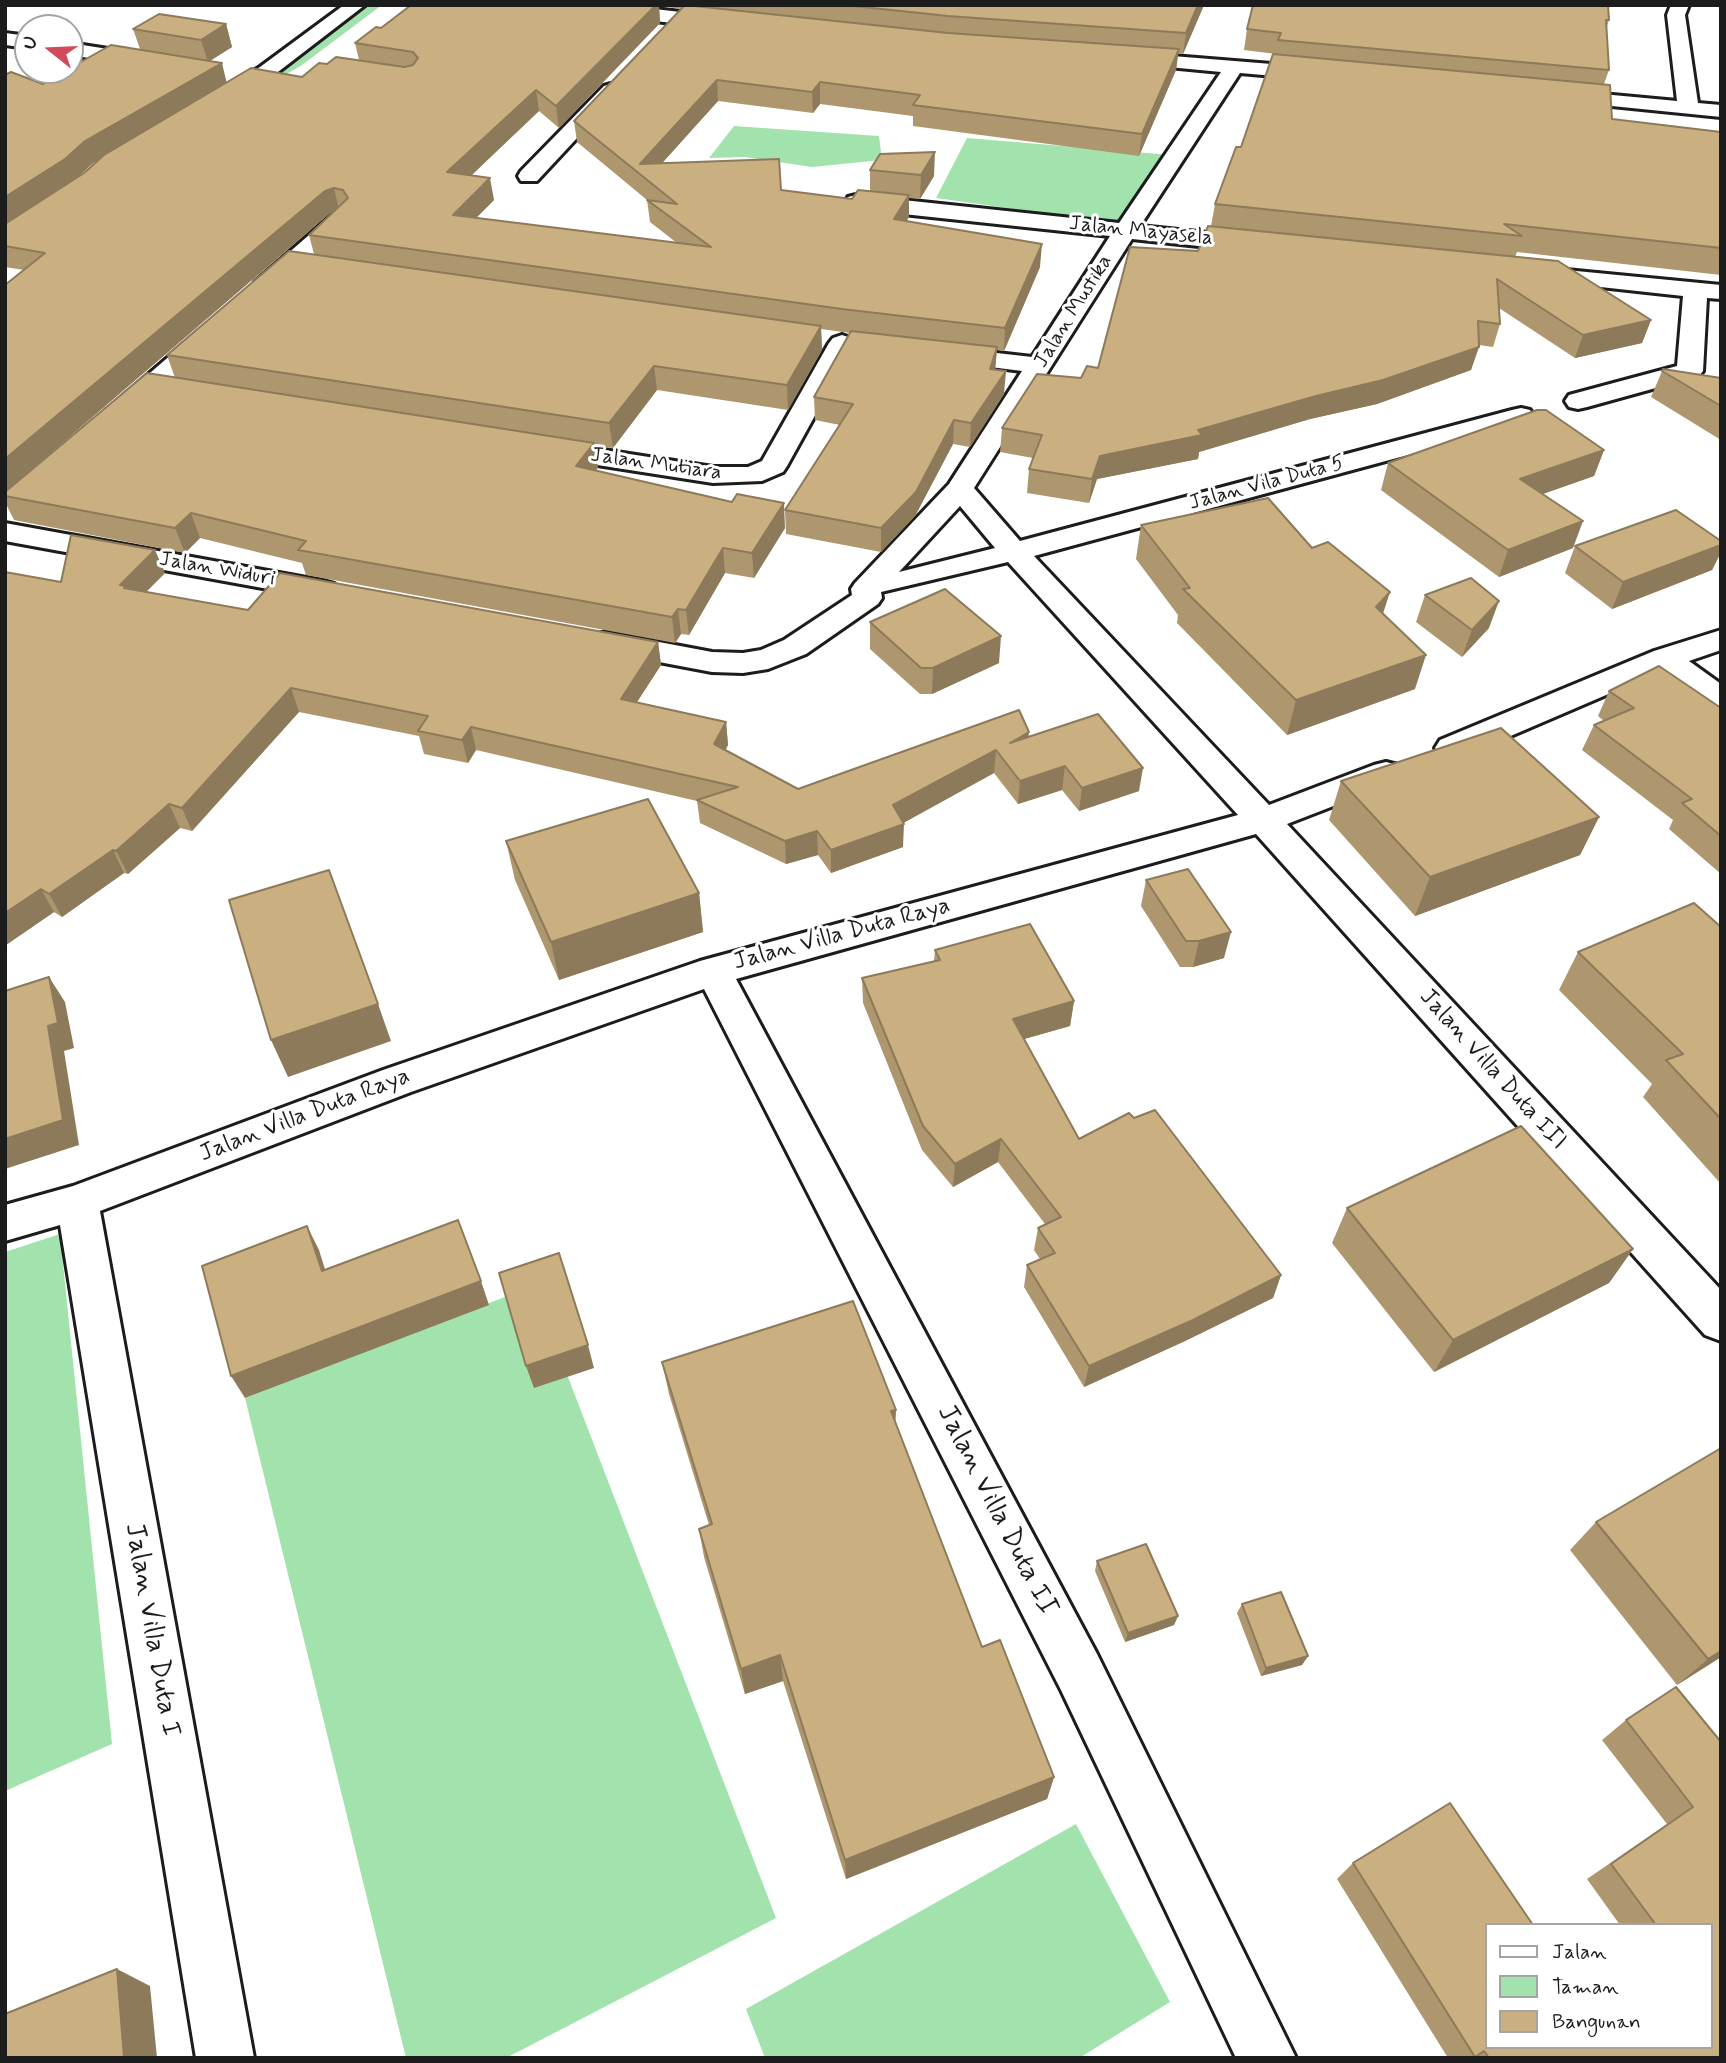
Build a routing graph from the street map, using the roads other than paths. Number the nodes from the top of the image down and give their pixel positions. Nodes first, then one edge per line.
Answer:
1 (568, 5) edge
2 (1680, 5) edge
3 (364, 9) edge
4 (680, 18) junction
5 (740, 25) edge
6 (661, 38) edge
7 (84, 51) edge
8 (1103, 57) edge
9 (164, 64) edge
10 (1236, 66) junction
11 (229, 75) dead end
12 (1344, 76) edge
13 (623, 77) edge
14 (255, 79) junction
15 (1536, 94) edge
16 (1688, 107) junction
17 (1721, 111) edge
18 (529, 176) dead end
19 (854, 202) edge
20 (340, 220) edge
21 (1125, 230) junction
22 (1285, 248) edge
23 (291, 264) junction
24 (318, 268) edge
25 (1515, 272) edge
26 (1695, 290) junction
27 (1721, 292) edge
28 (251, 299) edge
29 (230, 316) edge
30 (815, 339) edge
31 (842, 343) junction
32 (870, 346) edge
33 (924, 353) edge
34 (1033, 365) dead end
35 (150, 386) junction
36 (178, 391) edge
37 (1578, 401) dead end
38 (1521, 416) edge
39 (109, 422) edge
40 (521, 445) edge
41 (960, 489) junction
42 (5, 531) edge
43 (1014, 552) junction
44 (876, 591) junction
45 (345, 594) edge
46 (576, 637) edge
47 (1721, 640) edge
48 (1665, 658) junction
49 (1721, 700) edge
50 (1264, 820) junction
51 (713, 971) junction
52 (77, 1202) junction
53 (5, 1223) edge
54 (1721, 1321) edge
55 (225, 2058) edge
56 (1267, 2058) edge

1 - 4 street
2 - 16 street
3 - 14 street
3 - 14 street
4 - 5 street
4 - 6 street
7 - 9 street
8 - 10 street
10 - 12 street
10 - 21 street, Jalan Mustika
11 - 14 street
13 - 18 street
15 - 16 street
16 - 17 street
19 - 21 street, Jalan Mayasela
20 - 23 street
21 - 22 street, Jalan Mayasela
21 - 41 street, Jalan Mustika
23 - 24 street
23 - 28 street
25 - 26 street
26 - 27 street
26 - 37 street
29 - 35 street
30 - 31 street
31 - 32 street
31 - 40 street, Jalan Mutiara
33 - 34 street
35 - 36 street
35 - 39 street
38 - 43 street, Jalan Vila Duta 5
41 - 43 street
41 - 44 street, Jalan Mustika
42 - 45 street, Jalan Widuri
43 - 44 street, Jalan Vila Duta 5
43 - 50 street
44 - 46 street
47 - 48 street, Jalan Villa Duta Raya
48 - 49 street
48 - 50 street, Jalan Villa Duta Raya
50 - 51 street, Jalan Villa Duta Raya
50 - 54 street, Jalan Villa Duta III
51 - 52 street, Jalan Villa Duta Raya
51 - 56 street, Jalan Villa Duta II
52 - 53 street, Jalan Villa Duta Raya
52 - 55 street, Jalan Villa Duta I

